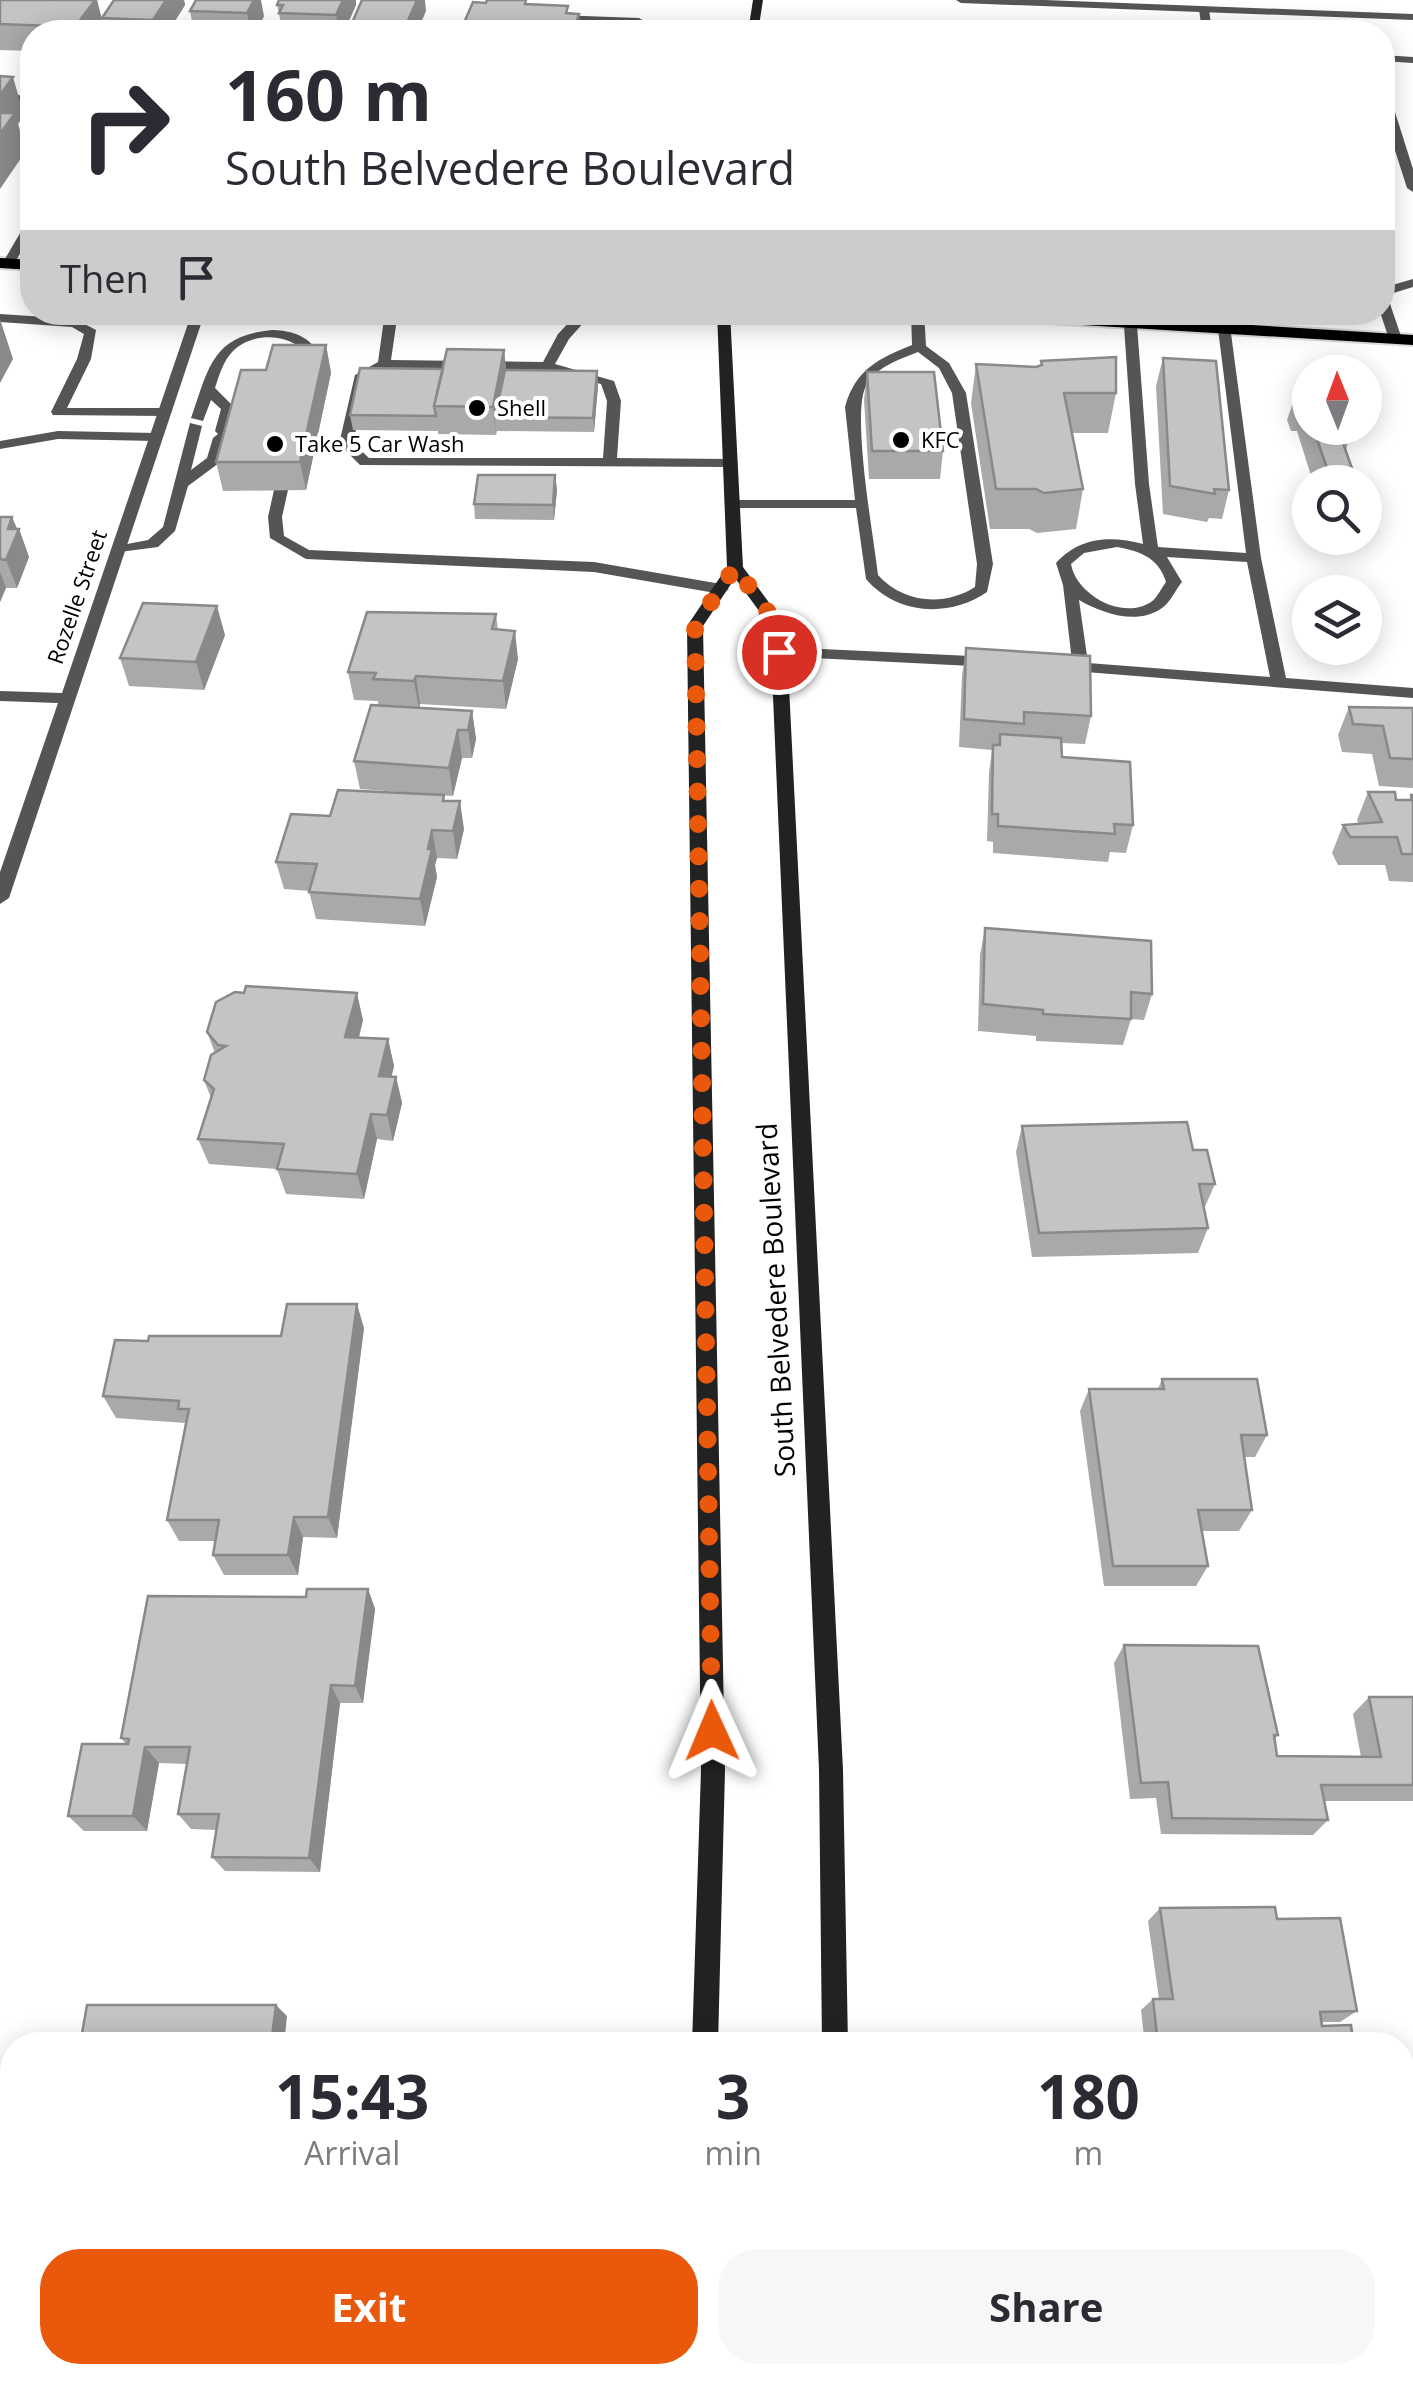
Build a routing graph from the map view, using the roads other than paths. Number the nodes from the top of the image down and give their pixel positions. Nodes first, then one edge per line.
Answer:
1 (960, 0) edge
2 (1204, 9) junction
3 (546, 17) edge
4 (1413, 17) edge
5 (602, 20) edge
6 (1205, 20) edge
7 (1395, 131) edge
8 (1413, 188) edge
9 (20, 241) edge
10 (4, 264) edge
11 (79, 325) edge
12 (195, 325) edge
13 (390, 325) edge
14 (575, 325) edge
15 (724, 325) edge
16 (918, 325) edge
17 (1131, 325) edge
18 (1191, 325) edge
19 (1225, 329) junction
20 (1404, 340) edge
21 (919, 347) junction
22 (384, 364) junction
23 (547, 366) junction
24 (308, 373) edge
25 (209, 390) junction
26 (58, 412) junction
27 (165, 412) junction
28 (50, 436) junction
29 (156, 437) junction
30 (0, 445) edge
31 (610, 462) junction
32 (730, 463) junction
33 (182, 482) junction
34 (281, 490) edge
35 (732, 504) junction
36 (862, 504) junction
37 (117, 550) junction
38 (1151, 551) junction
39 (1254, 558) junction
40 (735, 567) junction
41 (1068, 588) junction
42 (720, 589) junction
43 (779, 652) junction
44 (1006, 663) edge
45 (1043, 665) edge
46 (1081, 667) junction
47 (1279, 682) junction
48 (1413, 693) edge
49 (0, 696) edge
50 (66, 698) junction
51 (0, 898) edge
52 (705, 2032) edge
53 (835, 2032) edge

1 - 2 street
2 - 4 street
2 - 6 street
3 - 5 street
7 - 8 street
9 - 10 street
11 - 26 street
12 - 27 street, Rozelle Street
13 - 22 street
14 - 23 street
15 - 32 street
16 - 21 street
17 - 38 street
18 - 19 main road
19 - 20 main road
19 - 39 street
21 - 36 street
21 - 36 street
22 - 23 street
22 - 31 street
23 - 31 street
24 - 25 street
25 - 33 street
25 - 33 street
26 - 27 street
26 - 28 street
27 - 29 street, Rozelle Street
28 - 29 street
28 - 30 street
29 - 37 street, Rozelle Street
31 - 32 street
32 - 35 street
33 - 37 street
34 - 42 street
35 - 36 street
35 - 40 street
37 - 50 street, Rozelle Street
38 - 39 street
38 - 41 street
38 - 41 street
39 - 47 street
40 - 42 street
40 - 43 street, South Belvedere Boulevard
41 - 46 street
42 - 52 street
43 - 44 street
43 - 53 street, South Belvedere Boulevard
45 - 46 street
46 - 47 street
47 - 48 street
49 - 50 street
50 - 51 street, Rozelle Street

